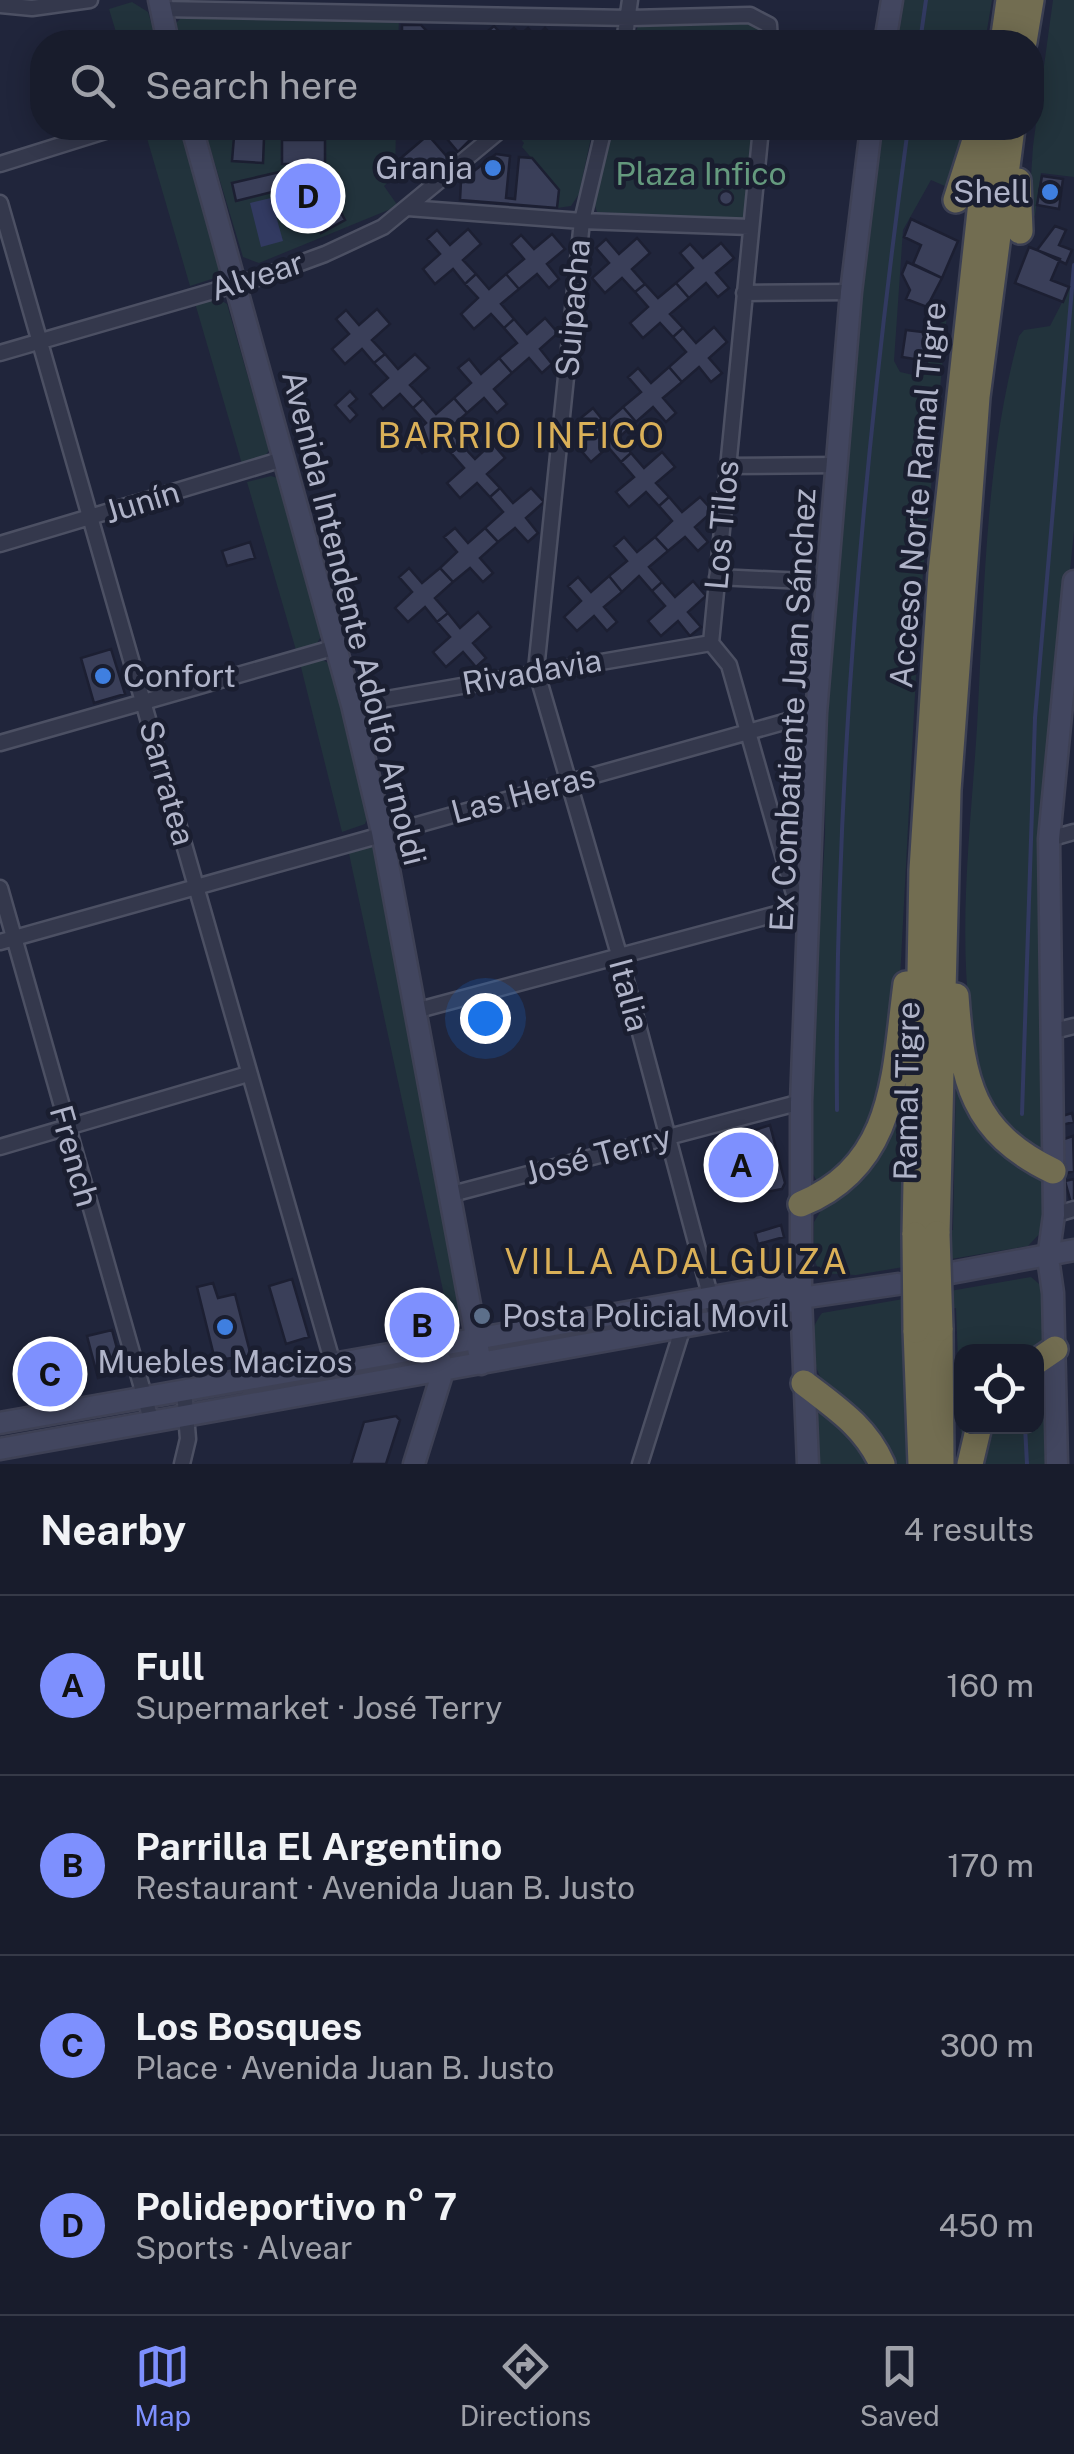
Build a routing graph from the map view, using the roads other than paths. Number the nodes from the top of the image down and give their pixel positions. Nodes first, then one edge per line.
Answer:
1 (90, 0) edge
2 (630, 0) edge
3 (892, 0) edge
4 (1010, 0) edge
5 (1031, 0) edge
6 (0, 4) edge
7 (160, 4) edge
8 (338, 5) edge
9 (630, 18) junction
10 (165, 30) edge
11 (627, 30) edge
12 (770, 30) edge
13 (887, 30) edge
14 (1005, 30) edge
15 (1026, 30) edge
16 (77, 140) edge
17 (195, 140) edge
18 (489, 140) edge
19 (601, 140) edge
20 (760, 140) edge
21 (870, 140) edge
22 (975, 140) edge
23 (988, 140) edge
24 (1013, 140) edge
25 (1016, 140) edge
26 (0, 164) edge
27 (956, 200) dead end
28 (0, 202) edge
29 (408, 208) junction
30 (582, 221) junction
31 (750, 227) junction
32 (1020, 231) dead end
33 (237, 284) junction
34 (851, 292) junction
35 (744, 293) junction
36 (953, 308) dead end
37 (40, 342) junction
38 (0, 353) edge
39 (992, 363) dead end
40 (958, 390) junction
41 (283, 459) junction
42 (837, 464) junction
43 (726, 466) junction
44 (91, 518) junction
45 (0, 544) edge
46 (966, 554) junction
47 (717, 577) junction
48 (1074, 581) edge
49 (827, 582) junction
50 (712, 643) junction
51 (1070, 645) edge
52 (336, 647) junction
53 (536, 670) junction
54 (144, 703) junction
55 (352, 704) junction
56 (816, 713) junction
57 (749, 732) junction
58 (0, 743) edge
59 (568, 782) junction
60 (382, 832) junction
61 (1074, 832) edge
62 (813, 834) junction
63 (1049, 839) junction
64 (779, 840) junction
65 (933, 863) junction
66 (196, 886) junction
67 (0, 888) edge
68 (805, 906) junction
69 (7, 940) edge
70 (620, 958) junction
71 (415, 1011) junction
72 (1074, 1026) edge
73 (1050, 1032) junction
74 (248, 1074) junction
75 (801, 1102) junction
76 (66, 1128) junction
77 (666, 1137) junction
78 (0, 1147) edge
79 (1053, 1170) junction
80 (452, 1194) junction
81 (801, 1204) junction
82 (1064, 1212) edge
83 (1074, 1250) edge
84 (1048, 1258) junction
85 (1074, 1260) edge
86 (951, 1274) dead end
87 (898, 1284) dead end
88 (710, 1298) junction
89 (801, 1298) junction
90 (678, 1304) junction
91 (717, 1321) junction
92 (683, 1327) junction
93 (928, 1329) junction
94 (476, 1342) junction
95 (439, 1348) junction
96 (1046, 1356) edge
97 (333, 1364) junction
98 (481, 1364) junction
99 (443, 1371) junction
100 (804, 1383) junction
101 (184, 1390) junction
102 (146, 1397) junction
103 (188, 1416) junction
104 (152, 1423) junction
105 (0, 1424) edge
106 (977, 1434) edge
107 (0, 1449) edge
108 (182, 1464) edge
109 (414, 1464) edge
110 (640, 1464) edge
111 (808, 1464) edge
112 (882, 1464) edge
113 (921, 1464) edge
114 (941, 1464) edge
115 (970, 1464) edge
116 (1058, 1464) edge

1 - 6 street
2 - 9 street
3 - 13 main road
4 - 14 highway
5 - 15 highway
7 - 8 street
7 - 10 main road
8 - 9 street
9 - 11 street
9 - 12 street
16 - 26 street
17 - 33 main road, Avenida Intendente Adolfo Arnoldi
18 - 29 street, Alvear
19 - 30 street, Suipacha
20 - 31 street, Los Tilos
21 - 34 main road, Ex Combatiente Juan Sánchez
22 - 27 highway
23 - 40 highway, Acceso Norte Ramal Tigre
24 - 46 highway, Acceso Norte Ramal Tigre
25 - 32 highway
28 - 37 street, Sarratea
29 - 30 street
29 - 33 street, Alvear
30 - 31 street
30 - 53 street, Suipacha
31 - 35 street, Los Tilos
33 - 37 street, Alvear
33 - 41 main road, Avenida Intendente Adolfo Arnoldi
34 - 35 street
34 - 42 main road, Ex Combatiente Juan Sánchez
35 - 43 street, Los Tilos
36 - 40 highway
37 - 38 street, Alvear
37 - 44 street, Sarratea
39 - 46 highway
40 - 65 highway, Acceso Norte Ramal Tigre
41 - 44 street, Junín
41 - 52 main road, Avenida Intendente Adolfo Arnoldi
42 - 43 street
42 - 49 main road, Ex Combatiente Juan Sánchez
43 - 47 street, Los Tilos
44 - 45 street, Junín
44 - 54 street, Sarratea
46 - 65 highway, Acceso Norte Ramal Tigre
47 - 49 street
47 - 50 street, Los Tilos
48 - 51 main road
49 - 56 main road, Ex Combatiente Juan Sánchez
50 - 53 street, Rivadavia
50 - 57 street
51 - 63 main road
52 - 54 street
52 - 55 main road, Avenida Intendente Adolfo Arnoldi
53 - 55 street, Rivadavia
53 - 59 street, Italia
54 - 58 street
54 - 66 street, Sarratea
55 - 60 main road, Avenida Intendente Adolfo Arnoldi
56 - 57 street, Las Heras
56 - 62 main road, Ex Combatiente Juan Sánchez
57 - 59 street, Las Heras
57 - 64 street
59 - 60 street, Las Heras
59 - 70 street, Italia
60 - 66 street, Las Heras
60 - 71 main road, Avenida Intendente Adolfo Arnoldi
61 - 63 street
62 - 64 street
62 - 68 main road, Ex Combatiente Juan Sánchez
63 - 73 main road
64 - 68 street
65 - 79 highway
65 - 81 highway
65 - 93 highway, Ramal Tigre, bridge
66 - 69 street, Las Heras
66 - 74 street, Sarratea
67 - 69 street, French
68 - 70 street
68 - 75 main road, Ex Combatiente Juan Sánchez
69 - 76 street, French
70 - 71 street
70 - 77 street, Italia
71 - 80 main road, Avenida Intendente Adolfo Arnoldi
72 - 73 street
73 - 79 main road
74 - 76 street
74 - 97 street, Sarratea
75 - 77 street, José Terry
75 - 81 main road, Ex Combatiente Juan Sánchez
76 - 78 street
76 - 102 street, French
77 - 80 street, José Terry
77 - 88 street, Italia
79 - 82 main road
80 - 94 main road, Avenida Intendente Adolfo Arnoldi
81 - 89 main road, Ex Combatiente Juan Sánchez
82 - 84 main road
83 - 84 main road
84 - 85 main road
84 - 86 main road
84 - 96 main road
87 - 89 main road
88 - 89 main road
88 - 90 main road
88 - 91 street, Italia
89 - 91 main road
89 - 100 main road, Ex Combatiente Juan Sánchez
90 - 92 street
90 - 94 main road
91 - 92 main road
92 - 98 main road
92 - 110 street
93 - 113 highway
93 - 114 highway
94 - 95 main road
94 - 98 main road, Avenida Intendente Adolfo Arnoldi
95 - 97 main road
95 - 99 main road
96 - 116 main road
97 - 101 main road
98 - 99 main road
99 - 103 main road
99 - 109 main road
100 - 111 main road, Ex Combatiente Juan Sánchez
100 - 112 highway
101 - 102 main road
101 - 103 street
102 - 104 street, French
102 - 105 main road
103 - 104 main road
103 - 108 street
104 - 107 main road
106 - 115 highway

